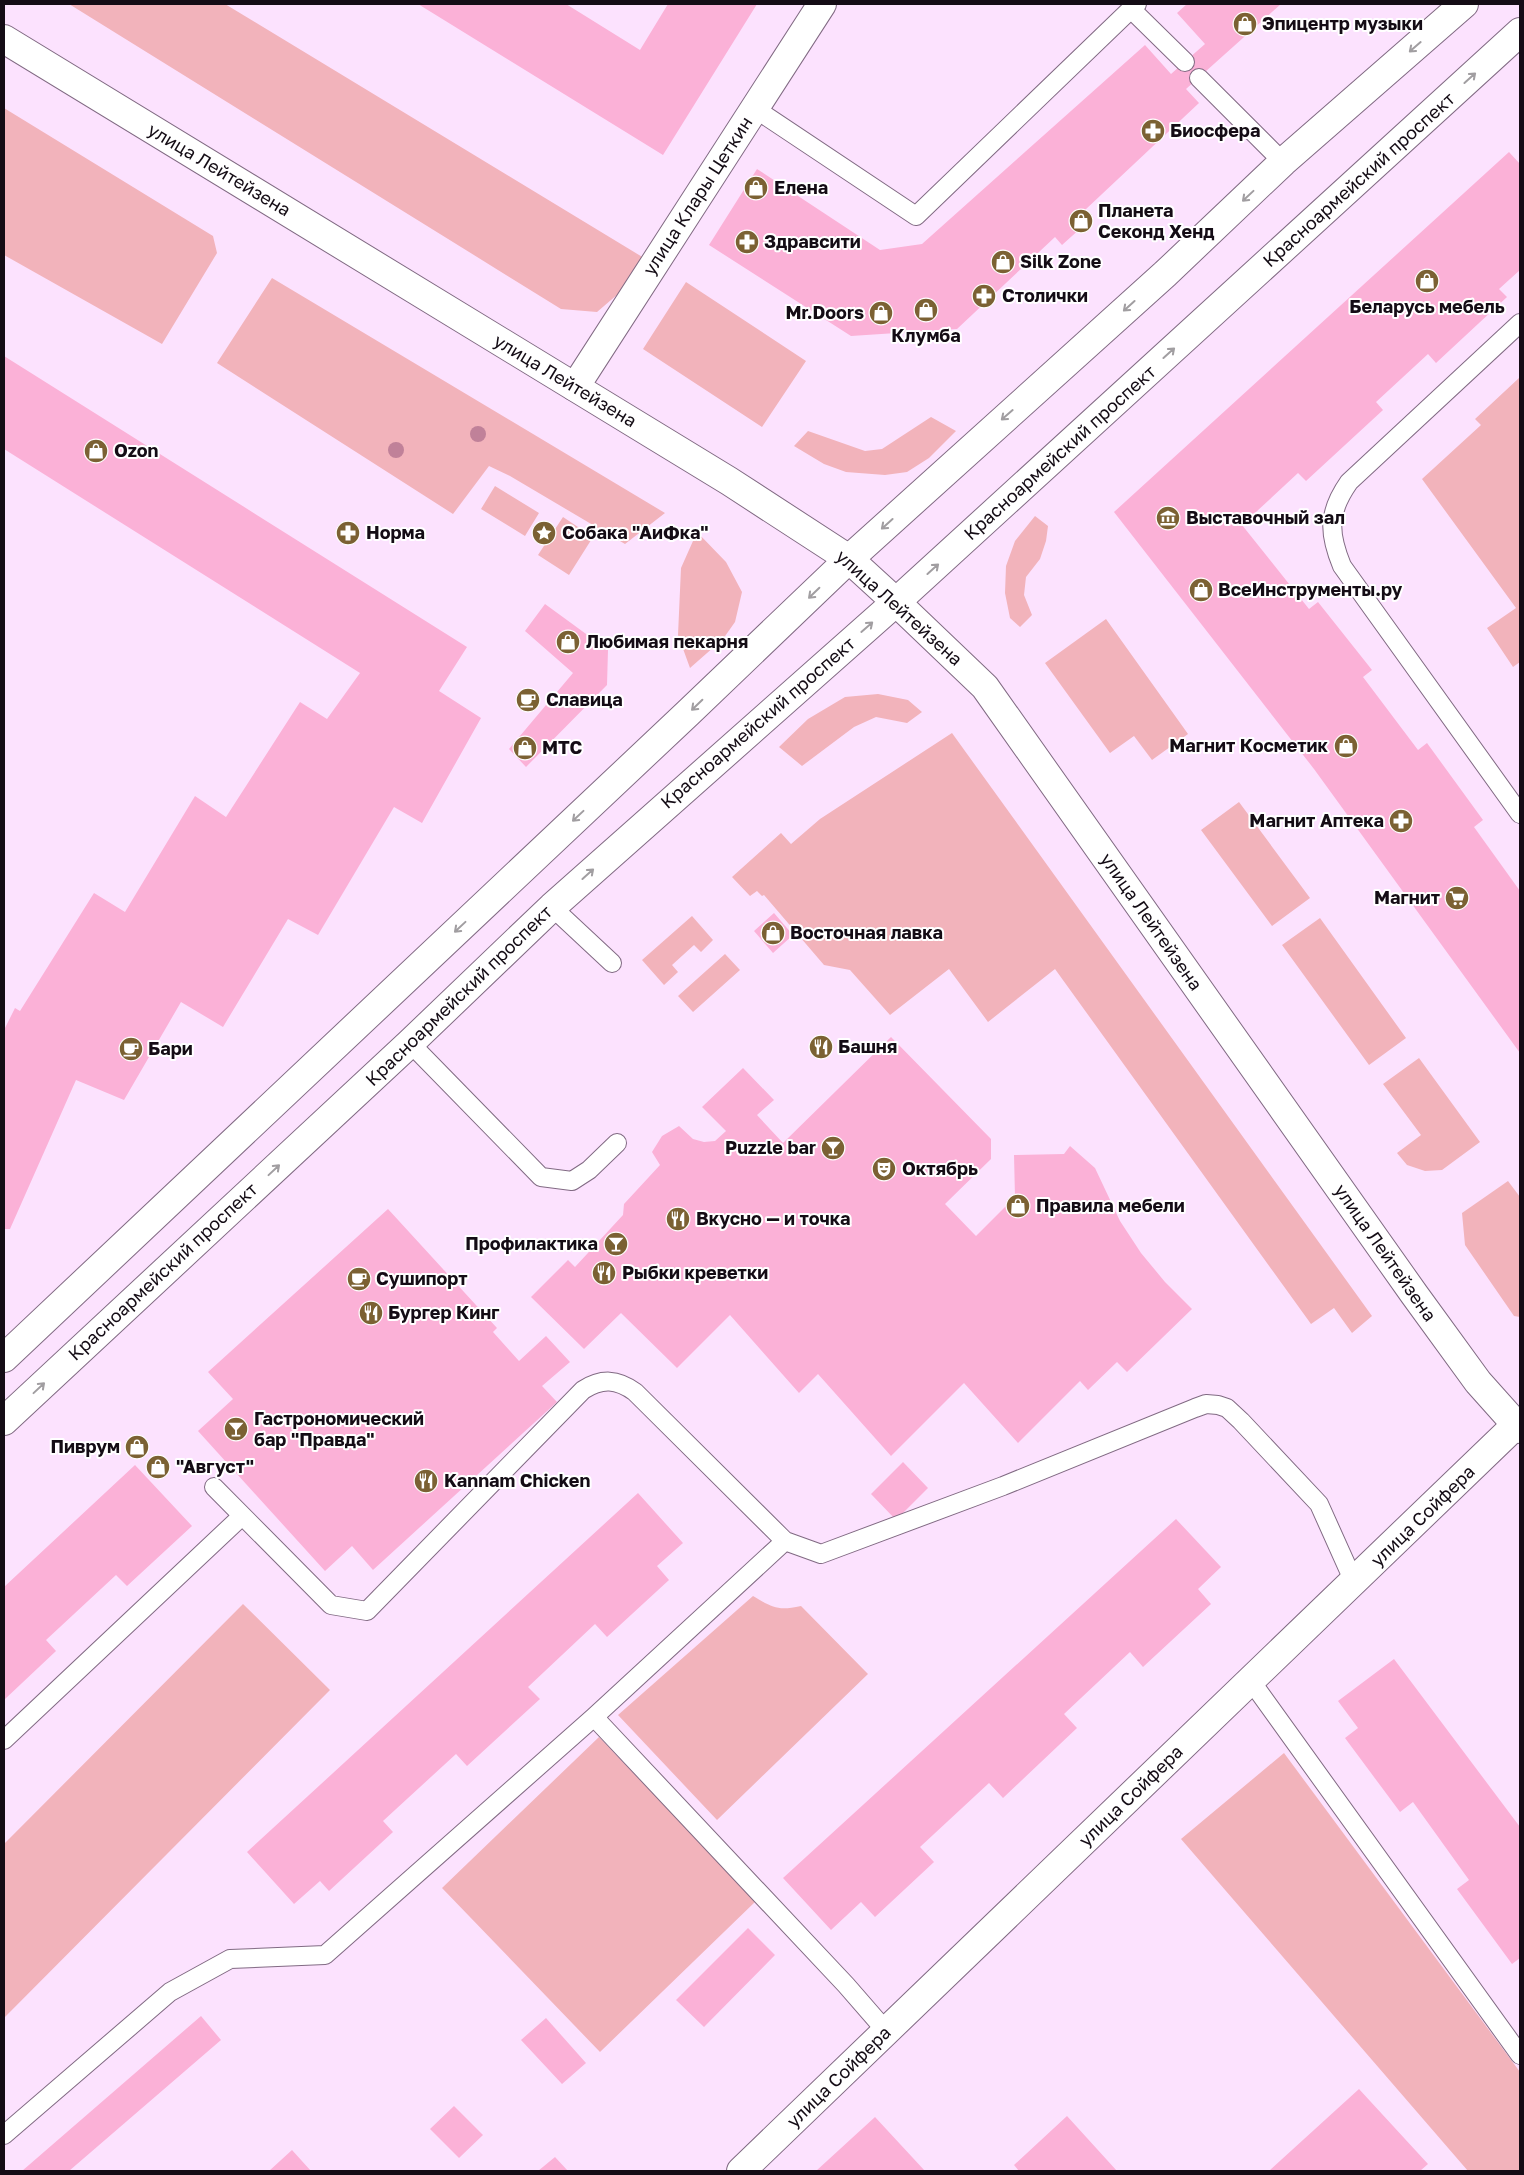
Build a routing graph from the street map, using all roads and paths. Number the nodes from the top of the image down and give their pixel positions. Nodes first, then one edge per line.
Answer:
1 (822, 4) edge
2 (1464, 4) edge
3 (1134, 6) edge
4 (1520, 32) edge
5 (4, 39) edge
6 (1184, 62) dead end
7 (1199, 78) dead end
8 (754, 108) junction
9 (1283, 162) junction
10 (1520, 322) edge
11 (575, 387) junction
12 (849, 559) junction
13 (896, 602) junction
14 (1520, 814) edge
15 (552, 907) junction
16 (612, 962) dead end
17 (410, 1043) junction
18 (616, 1142) dead end
19 (4, 1358) edge
20 (4, 1421) edge
21 (1519, 1425) edge
22 (214, 1487) dead end
23 (242, 1516) junction
24 (785, 1541) junction
25 (1354, 1582) junction
26 (1250, 1681) junction
27 (594, 1717) junction
28 (4, 1740) edge
29 (886, 2031) junction
30 (1520, 2055) edge
31 (4, 2135) edge
32 (741, 2171) edge

1 - 8 main road, улица Клары Цеткин
2 -> 9 main road
3 - 6 lane
3 - 8 lane
13 -> 4 main road, Красноармейский проспект
5 - 11 main road, улица Лейтейзена
7 - 9 lane
8 - 11 main road, улица Клары Цеткин
9 -> 12 main road
10 - 14 lane
11 - 12 main road, улица Лейтейзена
12 - 13 main road, улица Лейтейзена
12 -> 19 main road
15 -> 13 main road, Красноармейский проспект
13 - 21 main road, улица Лейтейзена
15 - 16 lane
15 - 17 main road, Красноармейский проспект
17 - 18 lane
20 -> 17 main road, Красноармейский проспект
21 - 25 main road, улица Сойфера
22 - 23 lane
23 - 24 lane
23 - 28 lane
24 - 25 lane
24 - 27 lane
25 - 26 main road, улица Сойфера
26 - 29 main road, улица Сойфера
26 - 30 lane
27 - 29 lane
27 - 31 lane
29 - 32 main road, улица Сойфера

